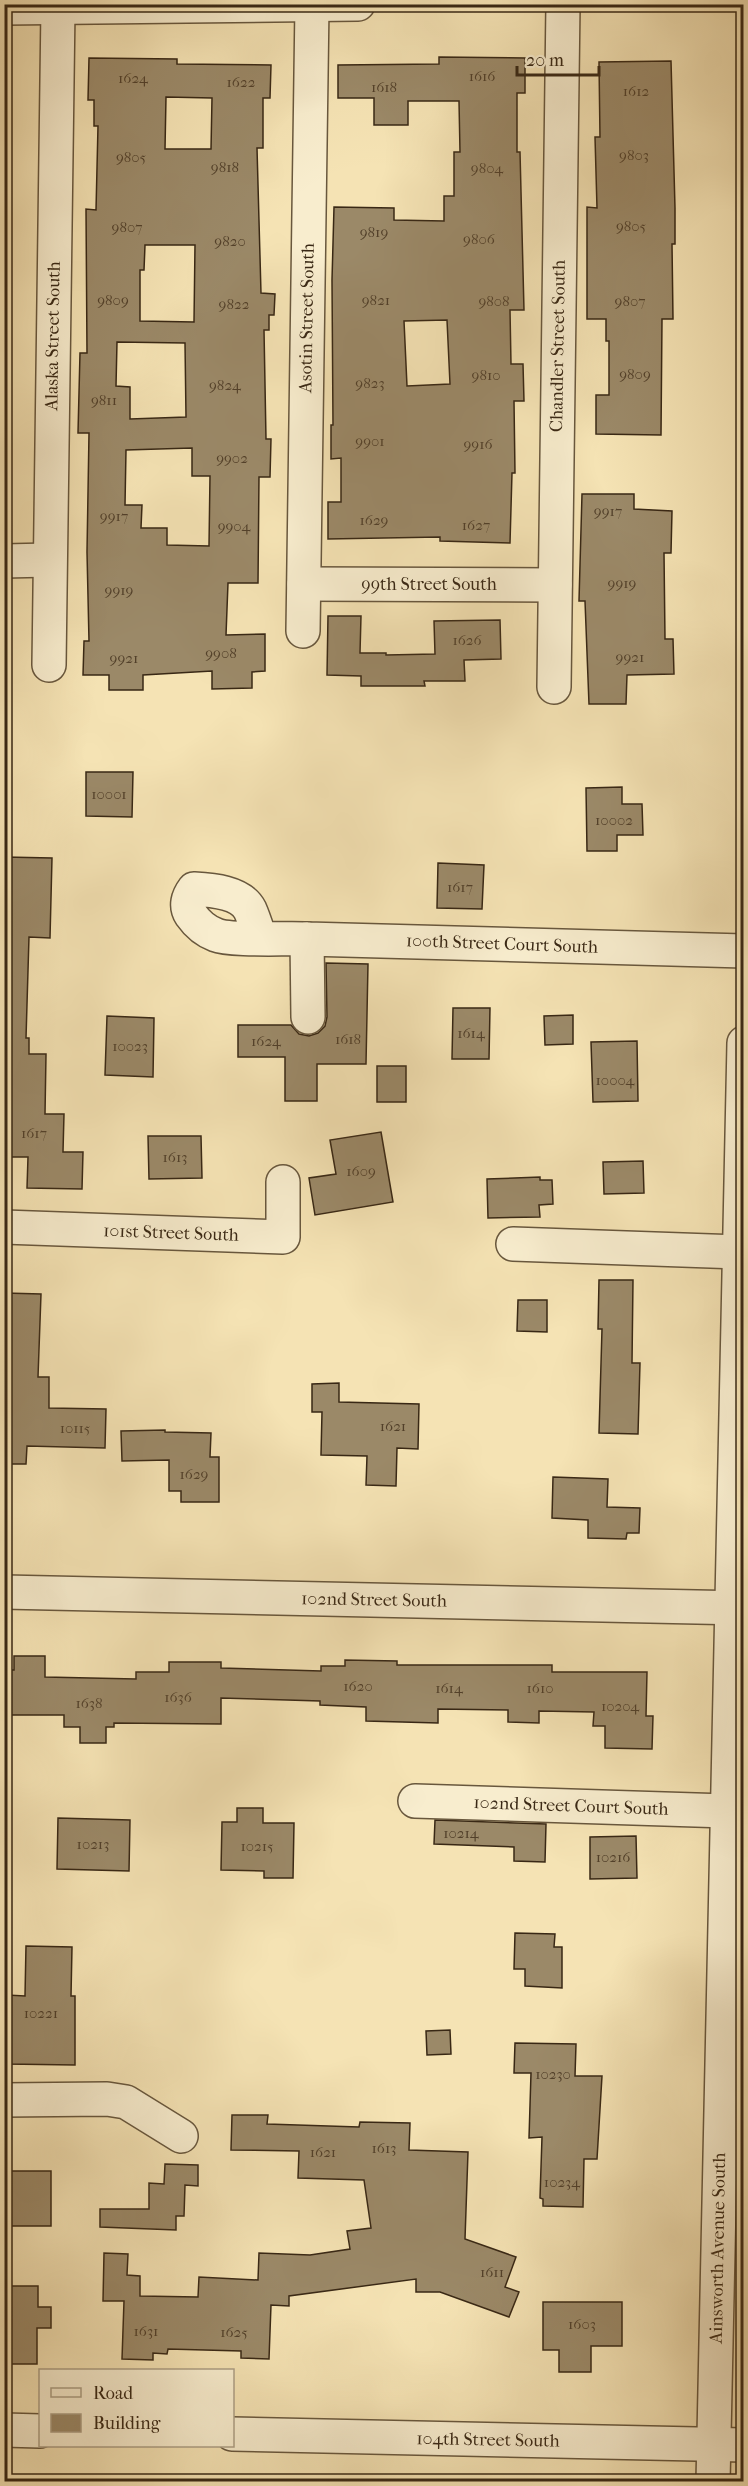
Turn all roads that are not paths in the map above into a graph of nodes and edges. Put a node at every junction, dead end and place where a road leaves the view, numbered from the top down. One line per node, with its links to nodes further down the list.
1 (358, 4): 3 (street)
2 (563, 4): 9 (street, Chandler Street South)
3 (312, 5): 5 (street); 8 (street, Asotin Street South)
4 (4, 8): 5 (street)
5 (58, 8): 6 (street, Alaska Street South)
6 (49, 560): 7 (street); 11 (street, Alaska Street South)
7 (4, 561)
8 (304, 584): 9 (street, 99th Street South); 10 (street, Asotin Street South)
9 (555, 585): 12 (street, Chandler Street South)
10 (303, 631)
11 (49, 665)
12 (554, 687)
13 (260, 938): 14 (street, 100th Street Court South)
14 (306, 939): 15 (street, 100th Street Court South); 16 (street)
15 (744, 951)
16 (308, 1017)
17 (744, 1043): 20 (street, Ainsworth Avenue South)
18 (283, 1182): 19 (street, 101st Street South)
19 (4, 1227)
20 (740, 1241): 21 (street); 23 (street, Ainsworth Avenue South)
21 (513, 1244)
22 (4, 1592): 23 (street, 102nd Street South)
23 (737, 1607): 25 (street, Ainsworth Avenue South)
24 (415, 1801): 25 (street, 102nd Street Court South)
25 (727, 1811): 26 (street, Ainsworth Avenue South)
26 (733, 2088): 32 (street, Ainsworth Avenue South)
27 (4, 2100): 28 (street)
28 (181, 2136)
29 (4, 2430): 30 (street)
30 (39, 2431)
31 (234, 2434): 32 (street, 104th Street South)
32 (729, 2445): 33 (street, Ainsworth Avenue South)
33 (713, 2481)

